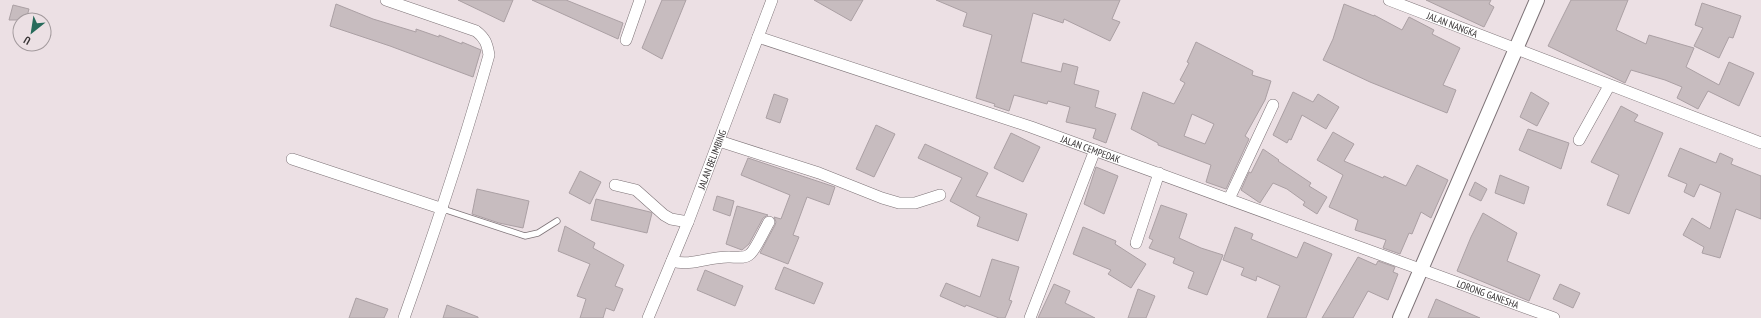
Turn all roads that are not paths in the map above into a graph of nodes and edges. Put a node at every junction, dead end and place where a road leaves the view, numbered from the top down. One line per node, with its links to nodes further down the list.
1 (386, 0): 20 (street)
2 (639, 0): 7 (street)
3 (772, 0): 6 (street, JALAN BELIMBING)
4 (1389, 0): 8 (street, JALAN NANGKA)
5 (1537, 0): 8 (street)
6 (758, 37): 12 (street, JALAN BELIMBING); 14 (street, JALAN CEMPEDAK)
7 (626, 40)
8 (1515, 50): 9 (street, JALAN NANGKA); 26 (street)
9 (1609, 86): 11 (street); 13 (street, JALAN NANGKA)
10 (1273, 105): 19 (street)
11 (1579, 140)
12 (719, 141): 18 (street); 22 (street, JALAN BELIMBING)
13 (1761, 144)
14 (1094, 150): 16 (street, JALAN CEMPEDAK); 29 (street)
15 (292, 159): 20 (street)
16 (1159, 173): 19 (street, JALAN CEMPEDAK); 24 (street)
17 (615, 185): 22 (street)
18 (940, 195)
19 (1229, 199): 26 (street, JALAN CEMPEDAK)
20 (443, 209): 21 (lane); 27 (street)
21 (557, 221)
22 (688, 222): 25 (street, JALAN BELIMBING)
23 (769, 222): 25 (street)
24 (1136, 243)
25 (672, 261): 28 (street, JALAN BELIMBING)
26 (1422, 270): 30 (street); 31 (street, LORONG GANESHA)
27 (404, 318)
28 (648, 318)
29 (1030, 318)
30 (1400, 318)
31 (1554, 318)

